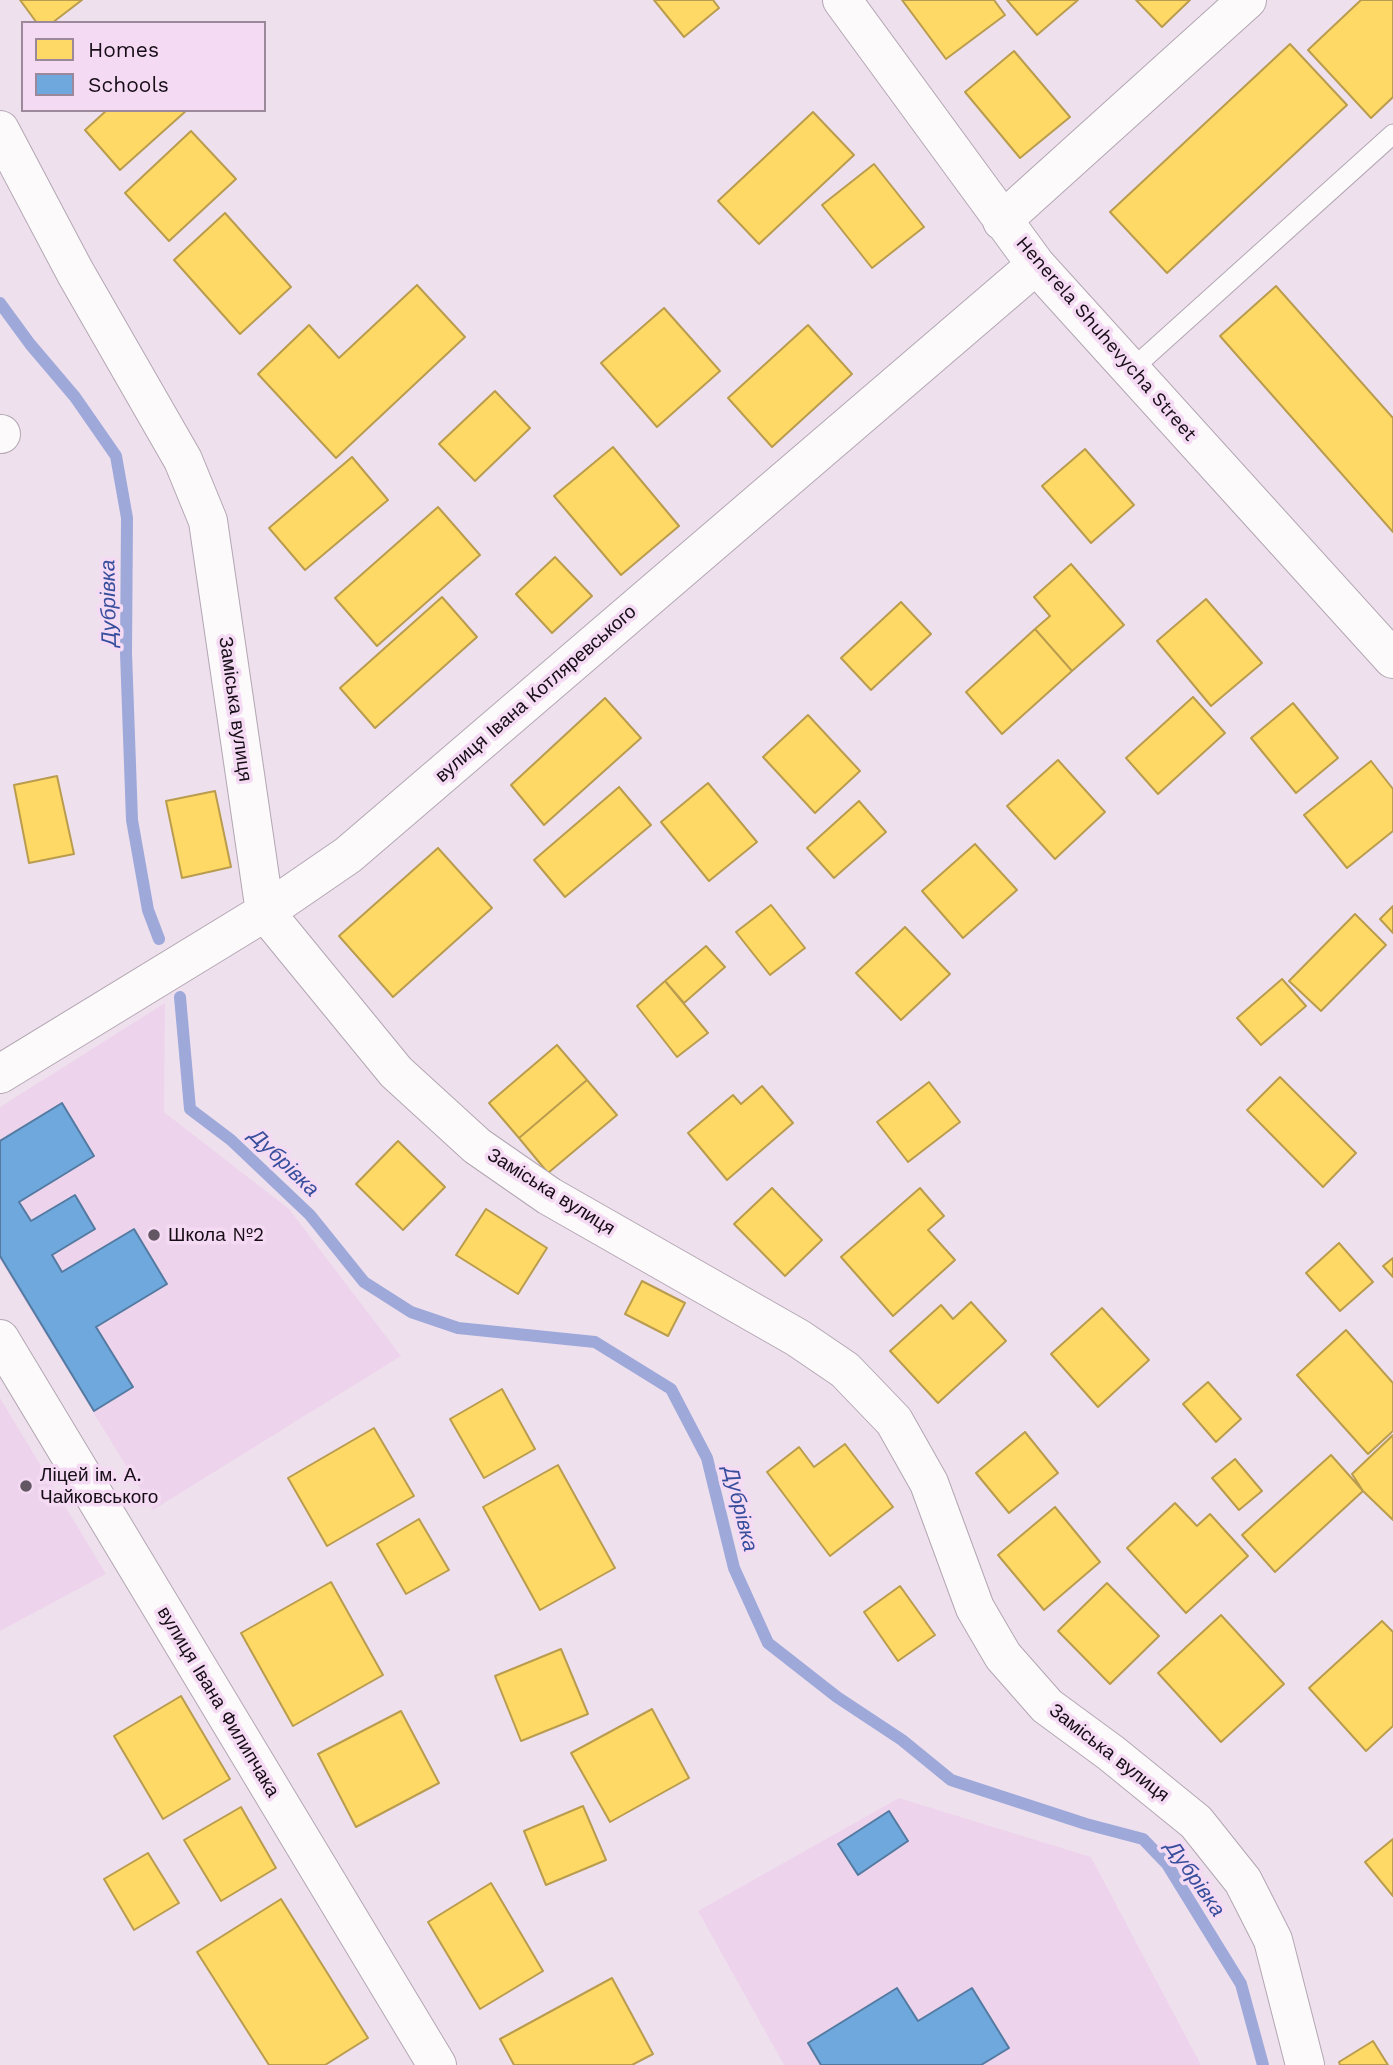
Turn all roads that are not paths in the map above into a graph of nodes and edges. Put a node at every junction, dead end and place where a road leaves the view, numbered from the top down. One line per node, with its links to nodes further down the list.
1 (842, 0): 5 (street, Henerela Shuhevycha Street)
2 (1247, 0): 5 (street)
3 (0, 130): 9 (street, Заміська вулиця)
4 (1393, 134): 7 (lane)
5 (1002, 220): 6 (street, Henerela Shuhevycha Street)
6 (1036, 265): 7 (street, Henerela Shuhevycha Street); 9 (street, вулиця Івана Котляревського)
7 (1131, 370): 8 (street, Henerela Shuhevycha Street)
8 (1393, 659)
9 (265, 912): 10 (street, вулиця Івана Котляревського); 13 (street, Заміська вулиця)
10 (0, 1074)
11 (0, 1339): 12 (street, вулиця Івана Филипчака)
12 (437, 2065)
13 (1305, 2065)

